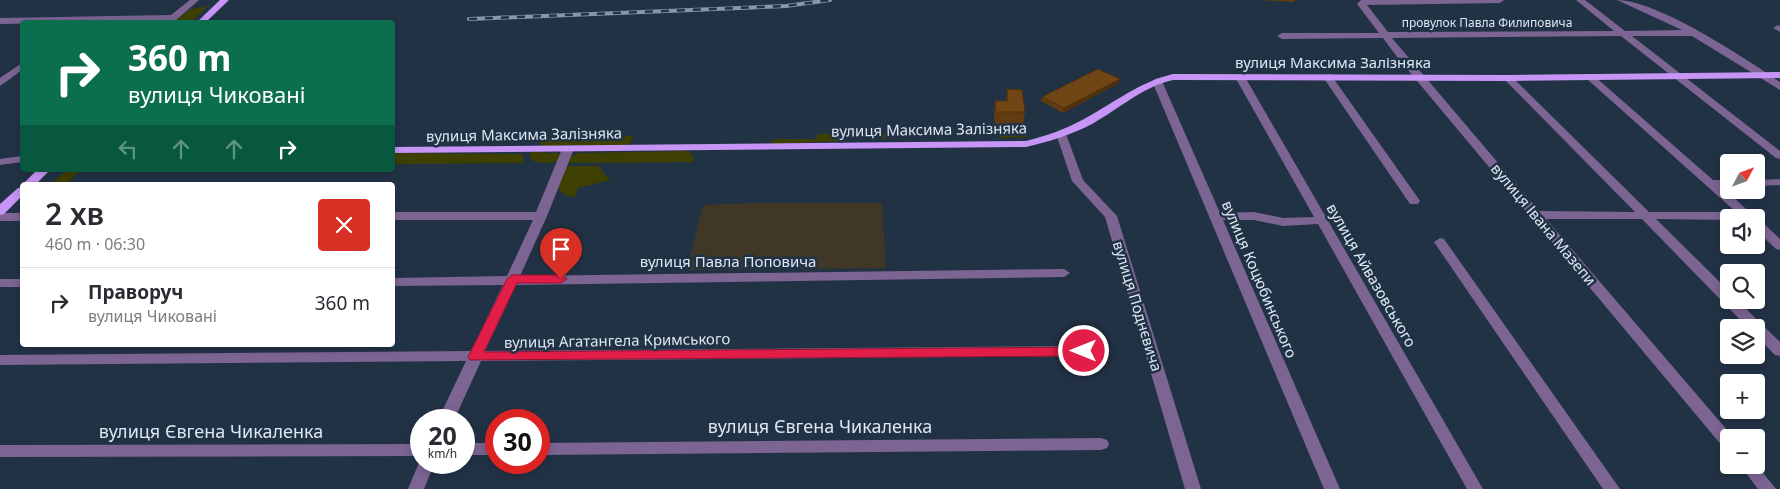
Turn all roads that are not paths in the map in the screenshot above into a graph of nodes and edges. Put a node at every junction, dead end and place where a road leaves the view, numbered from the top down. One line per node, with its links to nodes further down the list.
1 (195, 0): 6 (street)
2 (225, 0): 7 (main road)
3 (1500, 0): 11 (street, вулиця Івана Мазепи)
4 (1580, 0): 12 (street)
5 (1621, 0): 10 (street)
6 (172, 20)
7 (203, 20)
8 (2, 23): 9 (street)
9 (20, 23)
10 (1692, 34): 12 (street, провулок Павла Филиповича); 16 (street)
11 (1386, 35): 12 (street, провулок Павла Филиповича); 13 (street, провулок Павла Филиповича); 21 (street, вулиця Івана Мазепи)
12 (1625, 35): 20 (street)
13 (1282, 36)
14 (20, 68): 24 (street)
15 (1780, 75): 16 (main road, вулиця Максима Залізняка)
16 (1763, 76): 20 (main road, вулиця Максима Залізняка); 25 (street)
17 (1240, 77): 18 (main road, вулиця Максима Залізняка); 23 (main road, вулиця Максима Залізняка); 50 (street, вулиця Айвазовського)
18 (1328, 77): 21 (main road, вулиця Максима Залізняка); 39 (street)
19 (1590, 77): 20 (main road, вулиця Максима Залізняка); 22 (main road, вулиця Максима Залізняка); 35 (street)
20 (1676, 77): 29 (street)
21 (1421, 78): 22 (main road, вулиця Максима Залізняка); 45 (street, вулиця Івана Мазепи)
22 (1508, 78): 42 (street)
23 (1157, 81): 26 (main road, вулиця Максима Залізняка); 48 (street, вулиця Коцюбинського)
24 (0, 83)
25 (1780, 87)
26 (1061, 134): 27 (main road, вулиця Максима Залізняка); 74 (street, вулиця Поднєвича)
27 (568, 149): 28 (main road, вулиця Максима Залізняка); 44 (street)
28 (395, 150)
29 (1780, 156)
30 (20, 159): 31 (street)
31 (0, 162)
32 (42, 172): 33 (main road)
33 (31, 182)
34 (1780, 182): 37 (street)
35 (1710, 183): 36 (street); 40 (street)
36 (1720, 183)
37 (1765, 183)
38 (20, 192): 41 (main road)
39 (1414, 201)
40 (1740, 209)
41 (0, 211)
42 (1643, 215): 45 (street); 49 (street); 59 (street)
43 (395, 216): 44 (street)
44 (541, 216): 55 (street)
45 (1537, 216): 66 (street, вулиця Івана Мазепи)
46 (0, 217): 47 (street)
47 (20, 217)
48 (1216, 217): 50 (street); 75 (street, вулиця Коцюбинського)
49 (1720, 218)
50 (1322, 220): 76 (street, вулиця Айвазовського)
51 (1765, 232): 53 (street)
52 (1440, 242): 77 (street)
53 (1780, 246)
54 (1064, 273): 55 (street, вулиця Павла Поповича)
55 (512, 279): 56 (street, вулиця Павла Поповича); 63 (street)
56 (395, 282)
57 (20, 283): 58 (street)
58 (0, 284)
59 (1720, 291)
60 (1738, 309): 62 (street)
61 (1084, 351): 63 (street, вулиця Агатангела Кримського)
62 (1780, 351)
63 (475, 357): 64 (street, вулиця Агатангела Кримського); 65 (street)
64 (0, 360)
65 (451, 409)
66 (1720, 432)
67 (1101, 444): 68 (street, вулиця Євгена Чикаленка)
68 (550, 449)
69 (410, 450): 70 (street, вулиця Євгена Чикаленка)
70 (0, 452)
71 (422, 474): 73 (street)
72 (1756, 474): 78 (street)
73 (416, 489)
74 (1193, 489)
75 (1332, 489)
76 (1475, 489)
77 (1612, 489)
78 (1768, 489)

